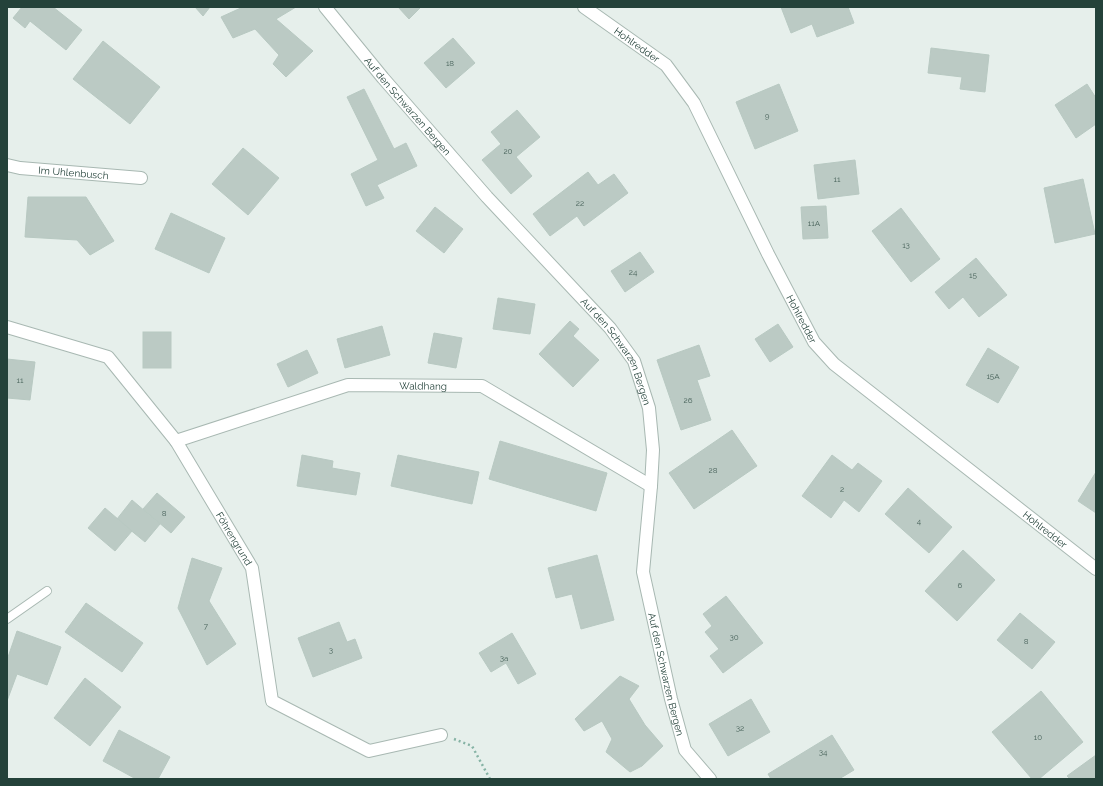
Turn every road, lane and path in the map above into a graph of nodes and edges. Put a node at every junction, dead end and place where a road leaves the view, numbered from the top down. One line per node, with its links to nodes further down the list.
1 (325, 7): 7 (street, Auf den Schwarzen Bergen)
2 (584, 7): 8 (street, Hohlredder)
3 (7, 165): 4 (street, Im Uhlenbusch)
4 (141, 178)
5 (7, 327): 6 (street, Föhrengrund)
6 (176, 441): 7 (street, Waldhang); 11 (street, Föhrengrund)
7 (651, 486): 13 (street, Auf den Schwarzen Bergen)
8 (1096, 569)
9 (47, 591): 10 (lane)
10 (7, 620)
11 (441, 735): 12 (path)
12 (490, 779)
13 (710, 779)

